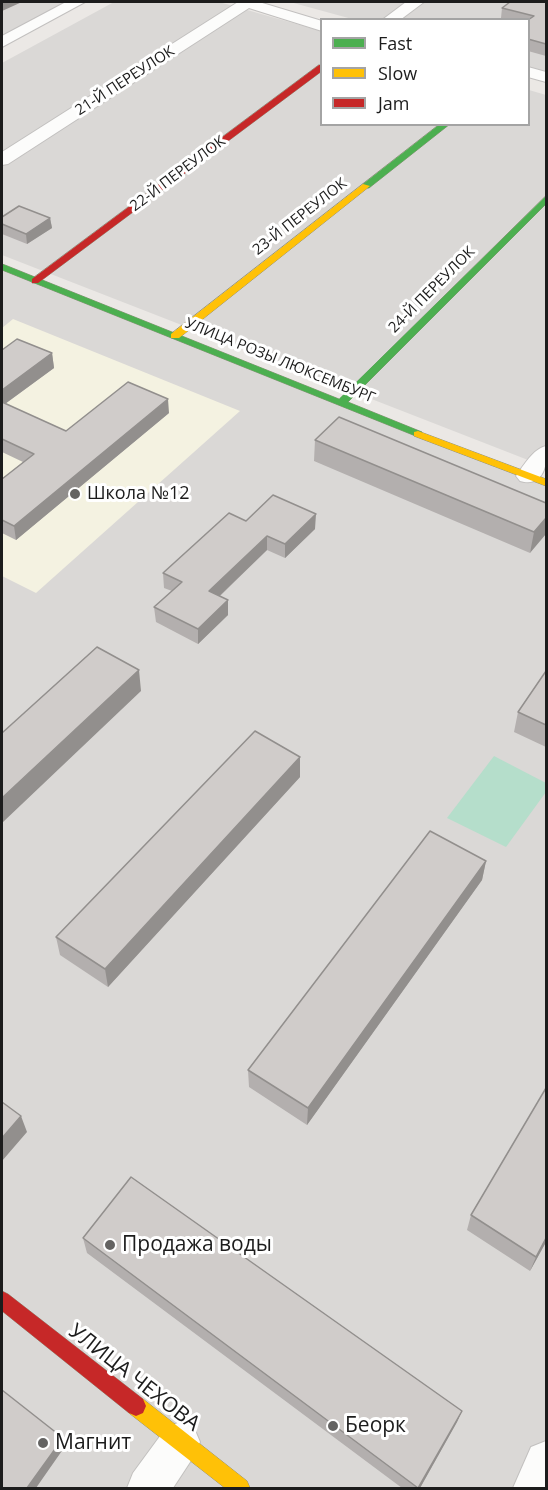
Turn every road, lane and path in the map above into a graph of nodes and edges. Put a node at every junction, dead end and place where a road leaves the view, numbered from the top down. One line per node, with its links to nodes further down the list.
1 (77, 2): 6 (street)
2 (247, 2): 5 (street); 13 (street, 21-Й ПЕРЕУЛОК)
3 (416, 2): 4 (street)
4 (392, 18)
5 (320, 26)
6 (2, 42)
7 (320, 68): 16 (street, 22-Й ПЕРЕУЛОК)
8 (530, 73): 9 (street)
9 (546, 77)
10 (530, 86): 11 (street)
11 (546, 90)
12 (443, 126): 17 (street, 23-Й ПЕРЕУЛОК)
13 (2, 160)
14 (546, 199): 18 (street, 24-Й ПЕРЕУЛОК)
15 (2, 267): 16 (street, УЛИЦА РОЗЫ ЛЮКСЕМБУРГ)
16 (35, 280): 17 (street, УЛИЦА РОЗЫ ЛЮКСЕМБУРГ)
17 (175, 336): 18 (street, УЛИЦА РОЗЫ ЛЮКСЕМБУРГ)
18 (340, 404): 20 (street, УЛИЦА РОЗЫ ЛЮКСЕМБУРГ)
19 (546, 453): 20 (street)
20 (537, 480)
21 (2, 1300): 22 (street, УЛИЦА ЧЕХОВА)
22 (180, 1442): 24 (street); 25 (street, УЛИЦА ЧЕХОВА)
23 (546, 1462): 26 (street)
24 (148, 1488)
25 (240, 1488)
26 (534, 1488)

